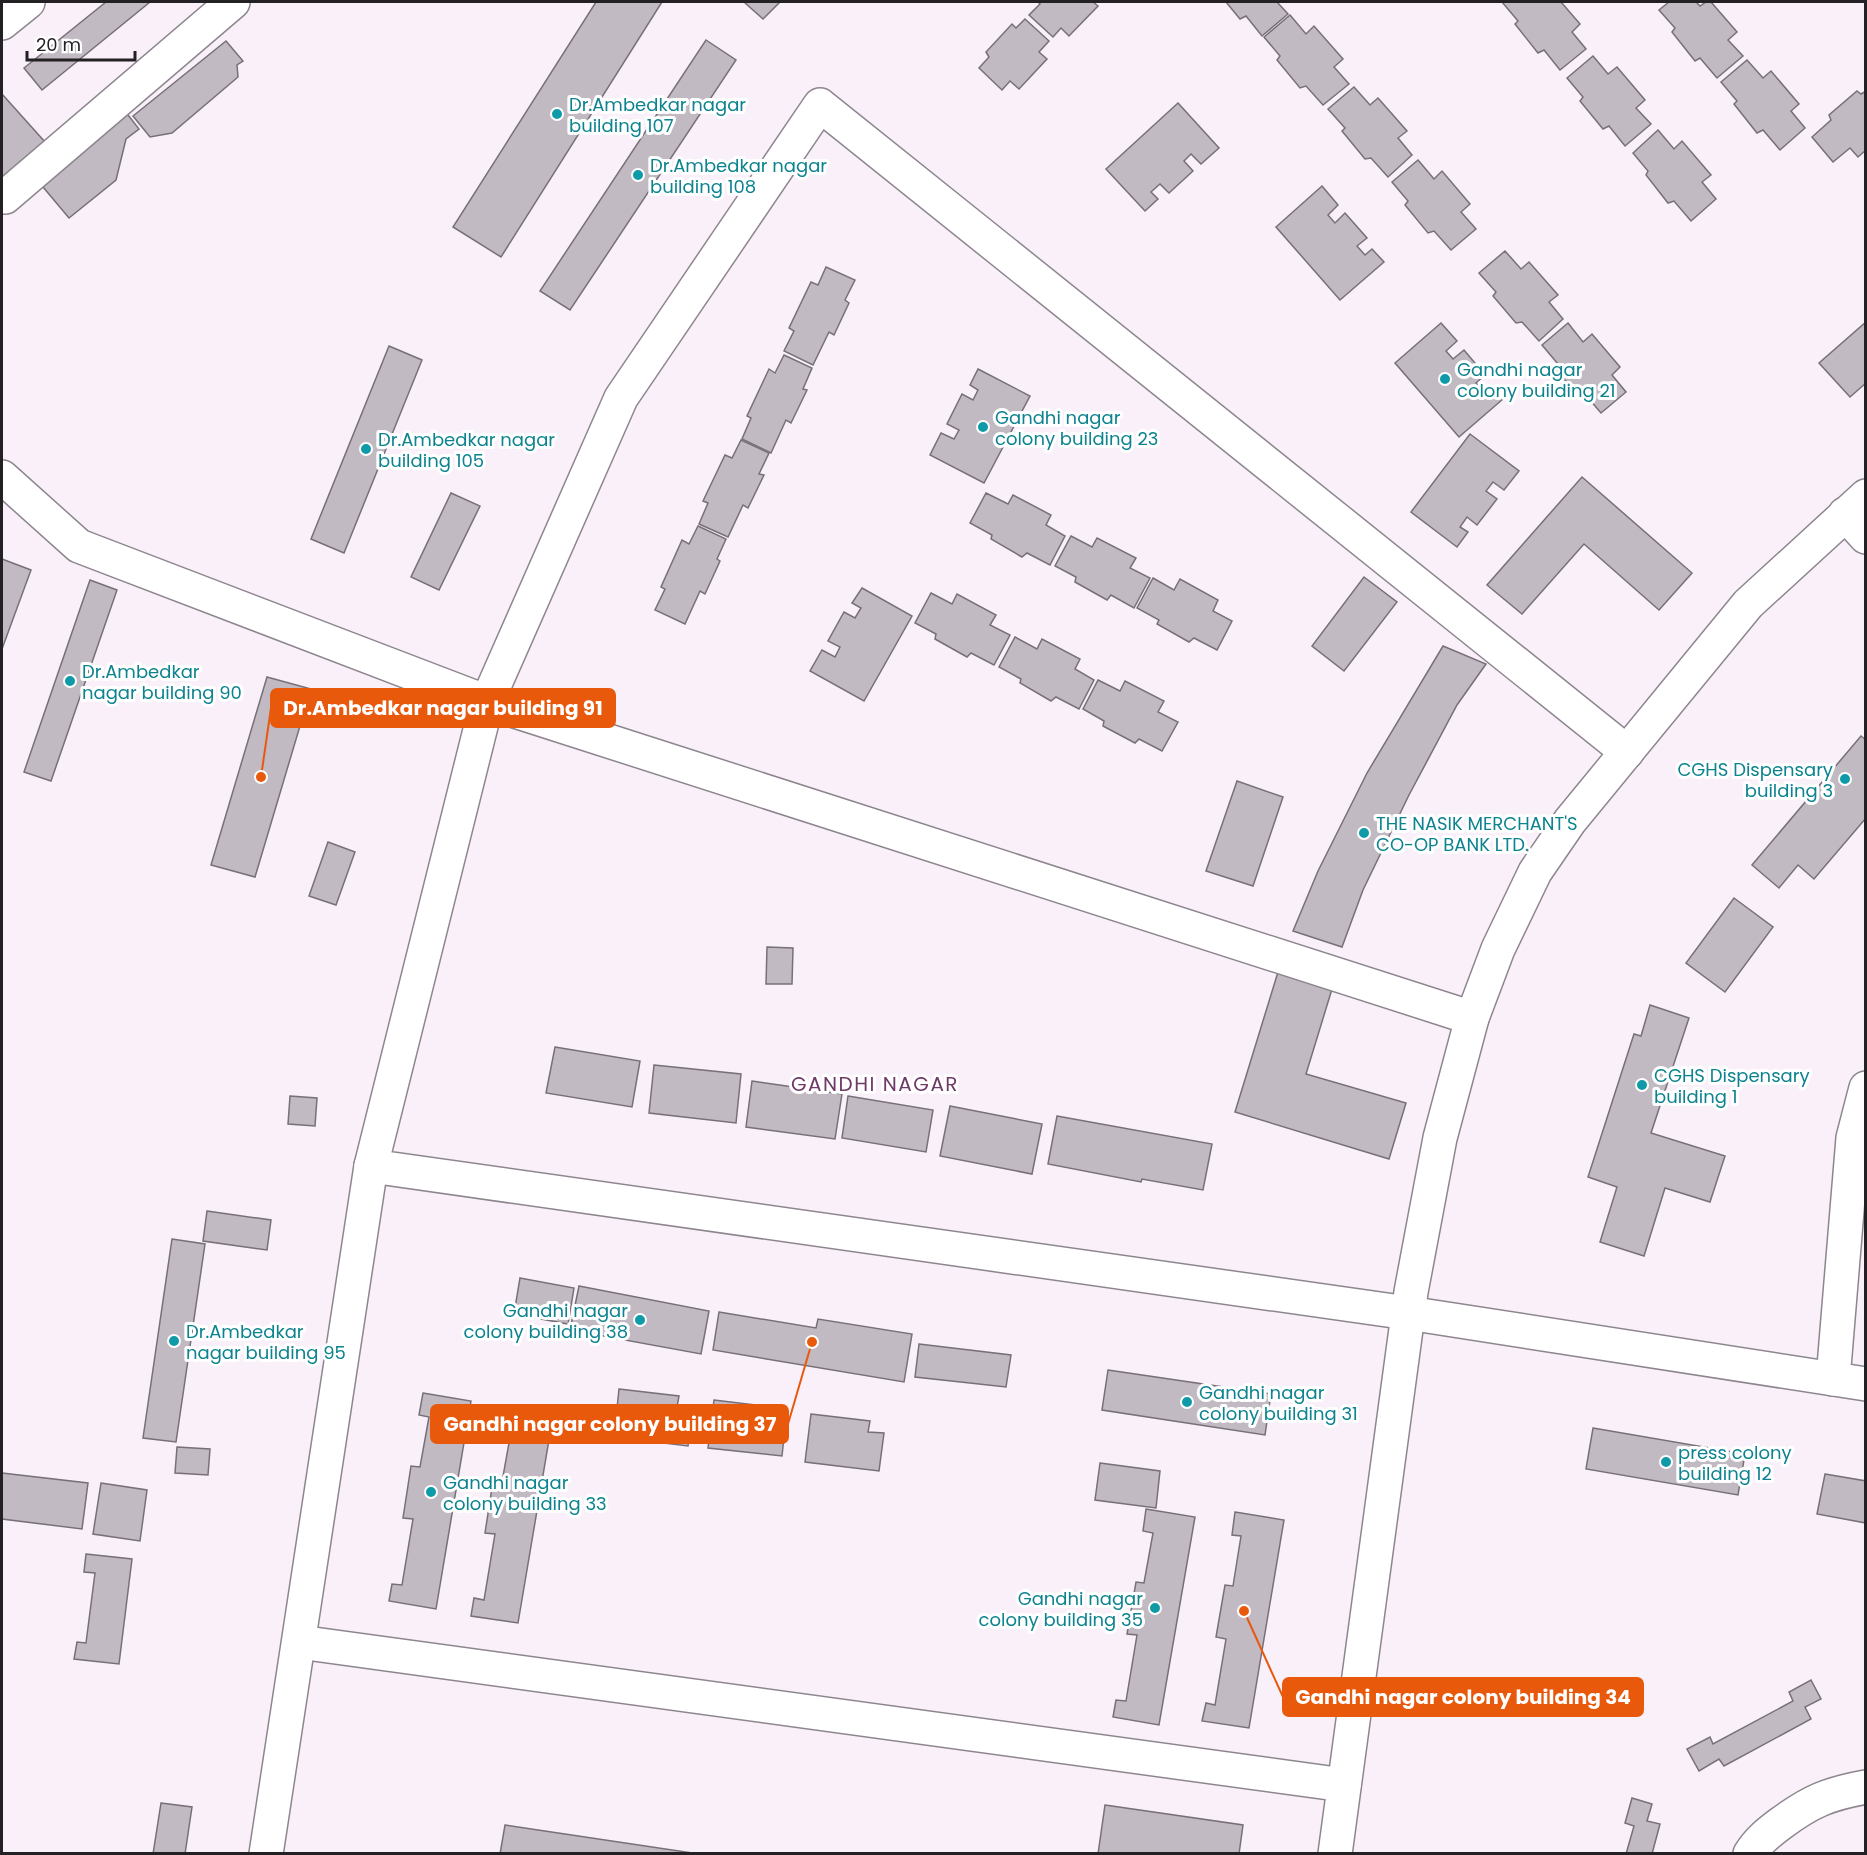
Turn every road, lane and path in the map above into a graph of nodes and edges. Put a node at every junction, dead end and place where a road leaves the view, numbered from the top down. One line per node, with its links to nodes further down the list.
1 (28, 2): 3 (street)
2 (233, 2): 4 (street)
3 (2, 22)
4 (2, 197)
5 (2, 477): 7 (street)
6 (1859, 516): 8 (street)
7 (487, 702): 8 (street); 9 (street); 11 (street)
8 (1627, 752): 9 (street)
9 (1472, 1018): 12 (street)
10 (1866, 1088): 13 (street)
11 (371, 1166): 12 (street); 15 (street)
12 (1408, 1313): 13 (street); 16 (street)
13 (1833, 1379): 14 (street)
14 (1866, 1384)
15 (299, 1642): 16 (street); 18 (street)
16 (1344, 1785): 19 (street)
17 (1866, 1787): 20 (street)
18 (266, 1854)
19 (1335, 1854)
20 (1750, 1854)

